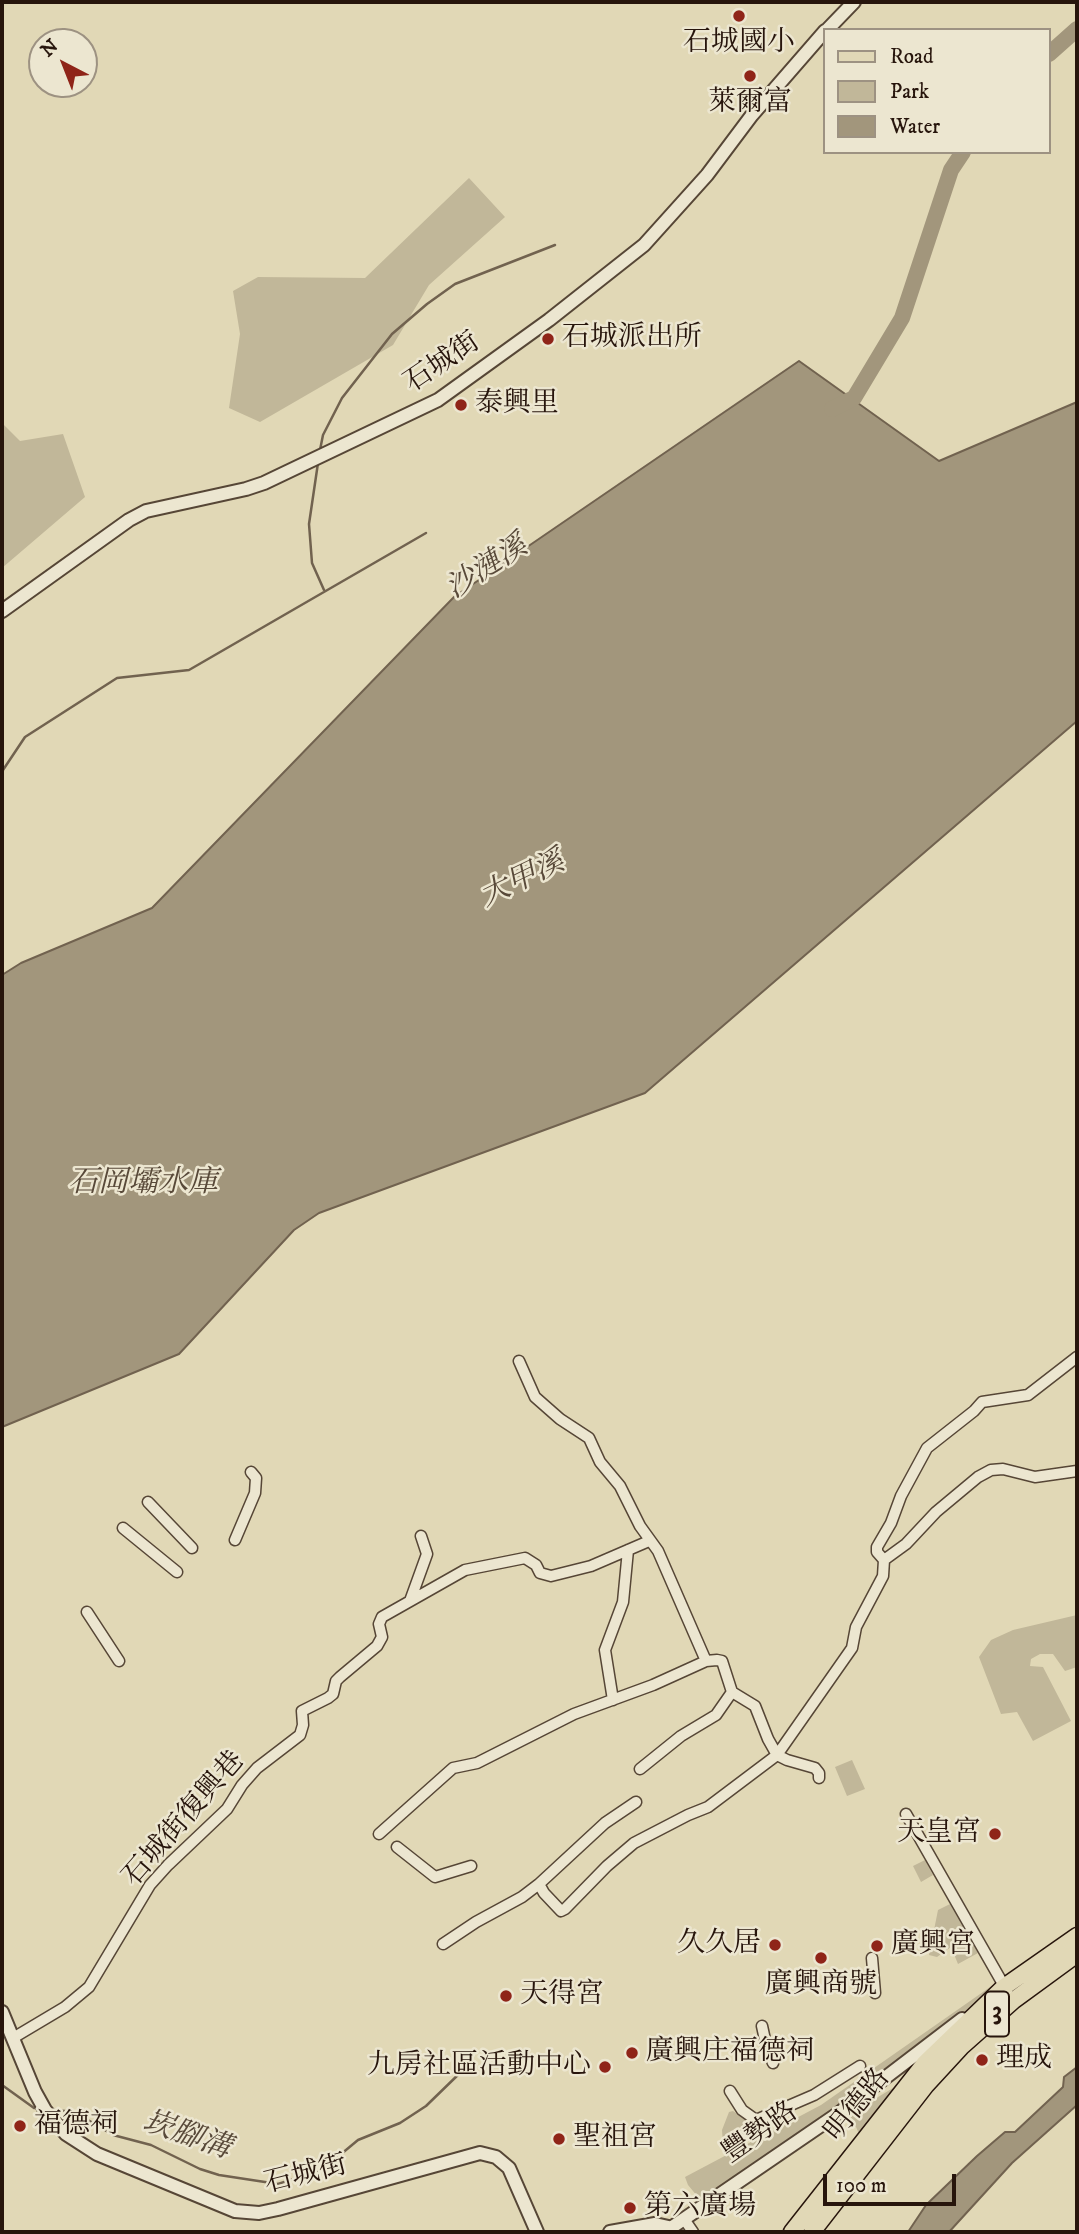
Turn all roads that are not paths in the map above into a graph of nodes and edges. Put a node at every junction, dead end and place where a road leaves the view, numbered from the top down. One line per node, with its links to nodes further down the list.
1 (854, 2): 2 (street, 石城街)
2 (829, 28)
3 (824, 33): 4 (street, 石城街)
4 (2, 611)
5 (1077, 1357): 16 (street)
6 (519, 1361): 13 (street)
7 (1077, 1471): 16 (street)
8 (251, 1472): 12 (street)
9 (148, 1502): 14 (street)
10 (123, 1528): 17 (street)
11 (421, 1536): 18 (street)
12 (235, 1540)
13 (649, 1541): 15 (street); 21 (street)
14 (192, 1548)
15 (628, 1550): 18 (street); 23 (street)
16 (884, 1560): 24 (street)
17 (177, 1572)
18 (410, 1601): 41 (street, 石城街復興巷)
19 (87, 1612): 20 (street)
20 (119, 1661)
21 (706, 1661): 22 (street); 23 (street)
22 (732, 1692): 24 (street); 25 (street)
23 (613, 1700): 29 (street)
24 (777, 1755): 26 (street); 32 (street)
25 (640, 1769)
26 (819, 1778)
27 (636, 1802): 32 (street)
28 (906, 1814): 38 (street)
29 (379, 1835)
30 (397, 1847): 31 (street)
31 (471, 1866)
32 (539, 1884): 34 (street)
33 (1077, 1936): 38 (main road, 豐勢路 / 3)
34 (443, 1944)
35 (1077, 1954): 38 (main road, 豐勢路 / 3)
36 (872, 1958): 37 (street)
37 (875, 1993)
38 (1009, 1994): 44 (street, 豐勢路); 45 (main road, 豐勢路 / 3)
39 (2, 2012): 41 (street, 石城街)
40 (762, 2026): 42 (street)
41 (13, 2038): 49 (street, 石城街)
42 (773, 2063)
43 (860, 2066): 46 (street)
44 (887, 2078): 45 (street); 47 (street, 豐勢路)
45 (920, 2082): 52 (main road, 明德路 / 3); 53 (main road, 明德路 / 3)
46 (730, 2091)
47 (684, 2219): 48 (street, 豐勢路); 51 (street)
48 (669, 2230): 50 (street)
49 (537, 2232)
50 (610, 2232)
51 (693, 2232)
52 (792, 2232)
53 (811, 2232)

